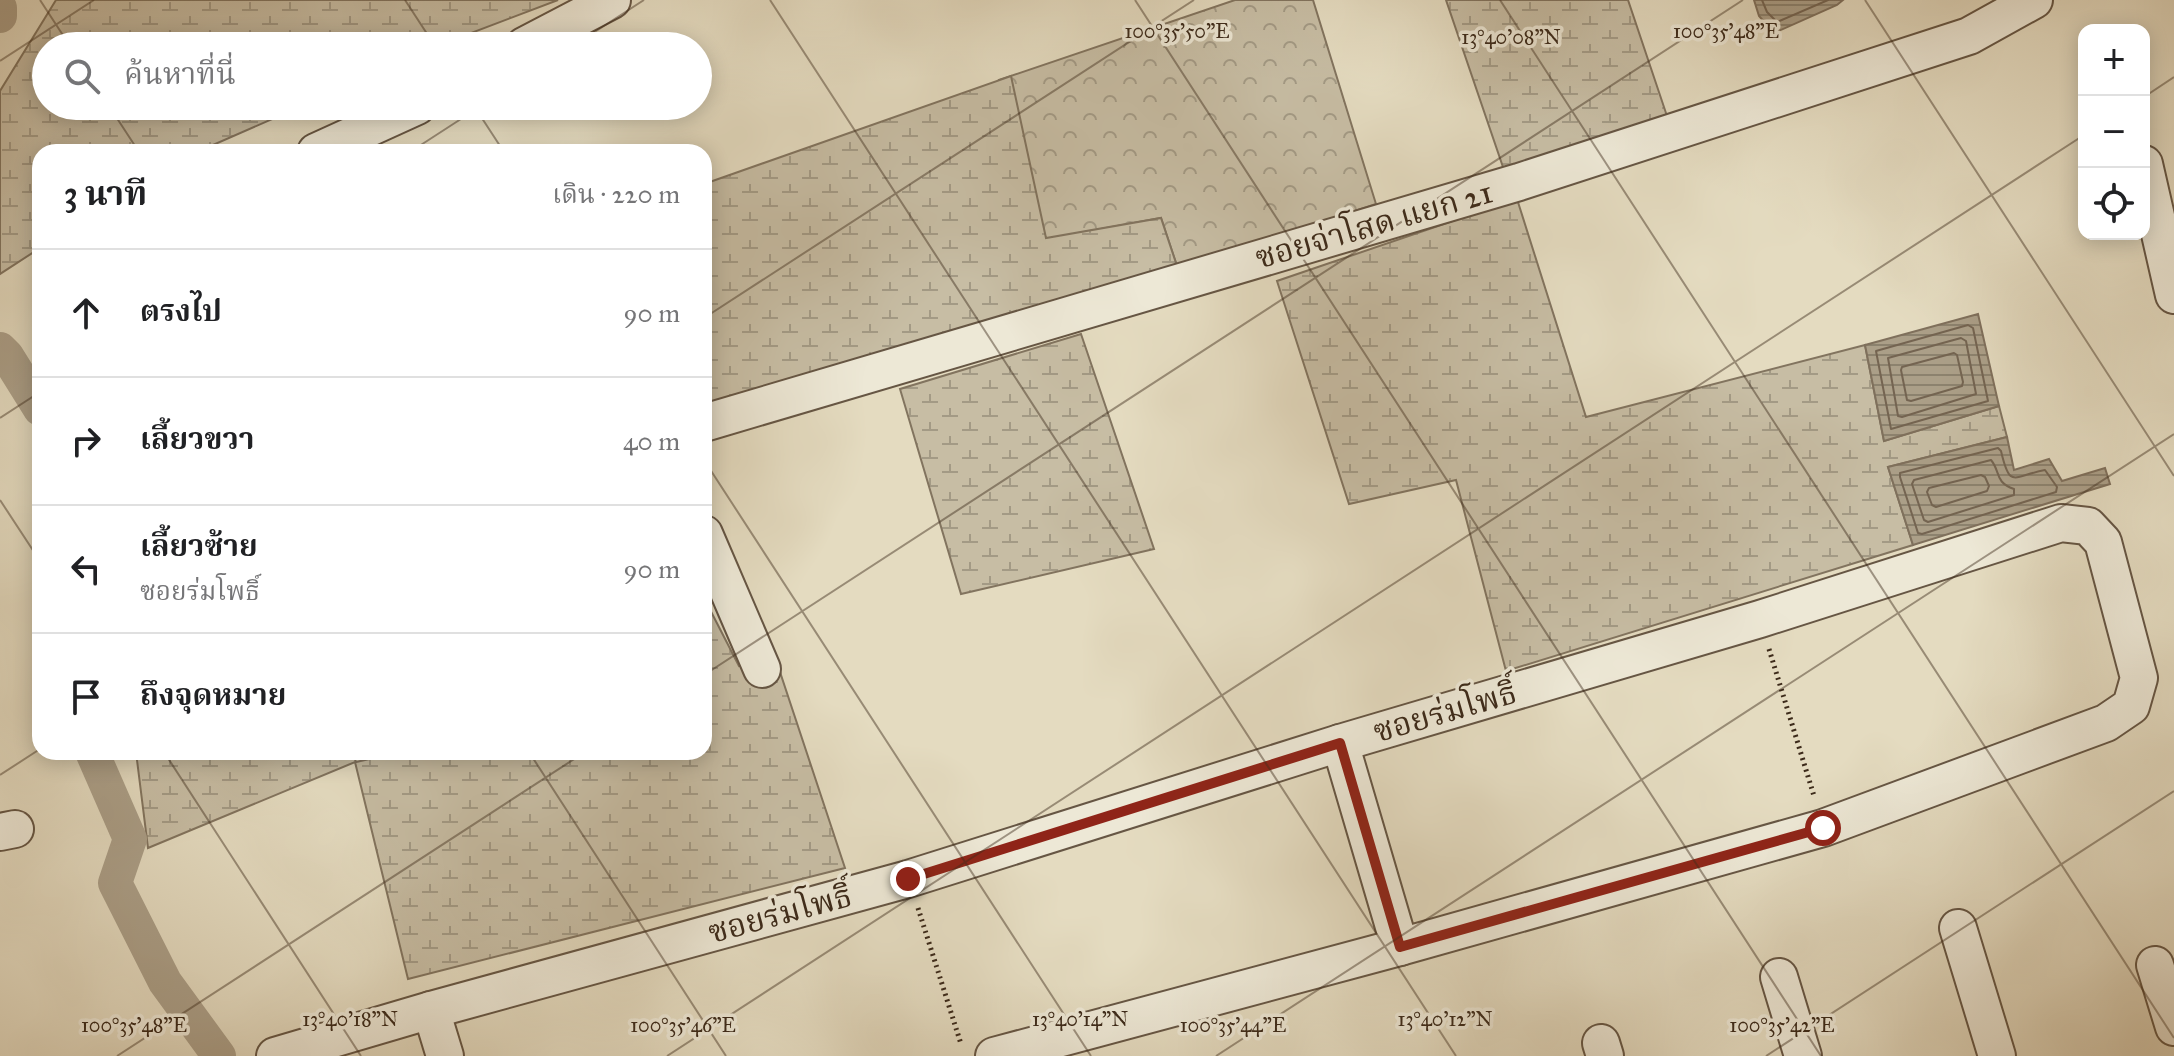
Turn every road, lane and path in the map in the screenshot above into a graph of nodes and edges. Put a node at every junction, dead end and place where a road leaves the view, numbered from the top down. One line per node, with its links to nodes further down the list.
1 (612, 0): 4 (street)
2 (2034, 0): 3 (street, ซอยจ่าโสด แยก 21)
3 (1976, 16): 9 (street, ซอยจ่าโสด แยก 21)
4 (551, 32)
5 (386, 120): 6 (street)
6 (334, 144)
7 (2145, 168): 8 (street)
8 (2172, 275)
9 (712, 421)
10 (712, 553): 12 (street)
11 (1760, 619): 13 (street, ซอยร่มโพธิ์); 14 (path); 14 (street, ซอยร่มโพธิ์)
12 (762, 669)
13 (1340, 743): 15 (street, ซอยร่มโพธิ์); 17 (street)
14 (1823, 828): 17 (street)
15 (908, 879): 20 (street, ซอยร่มโพธิ์); 24 (path)
16 (1958, 928): 27 (street)
17 (1400, 947): 25 (street)
18 (2155, 965): 21 (street)
19 (1779, 977): 26 (street)
20 (431, 1010): 22 (street, ซอยร่มโพธิ์); 23 (street)
21 (2174, 1027)
22 (286, 1053)
23 (445, 1056)
24 (965, 1056)
25 (994, 1056)
26 (1803, 1056)
27 (1997, 1056)

